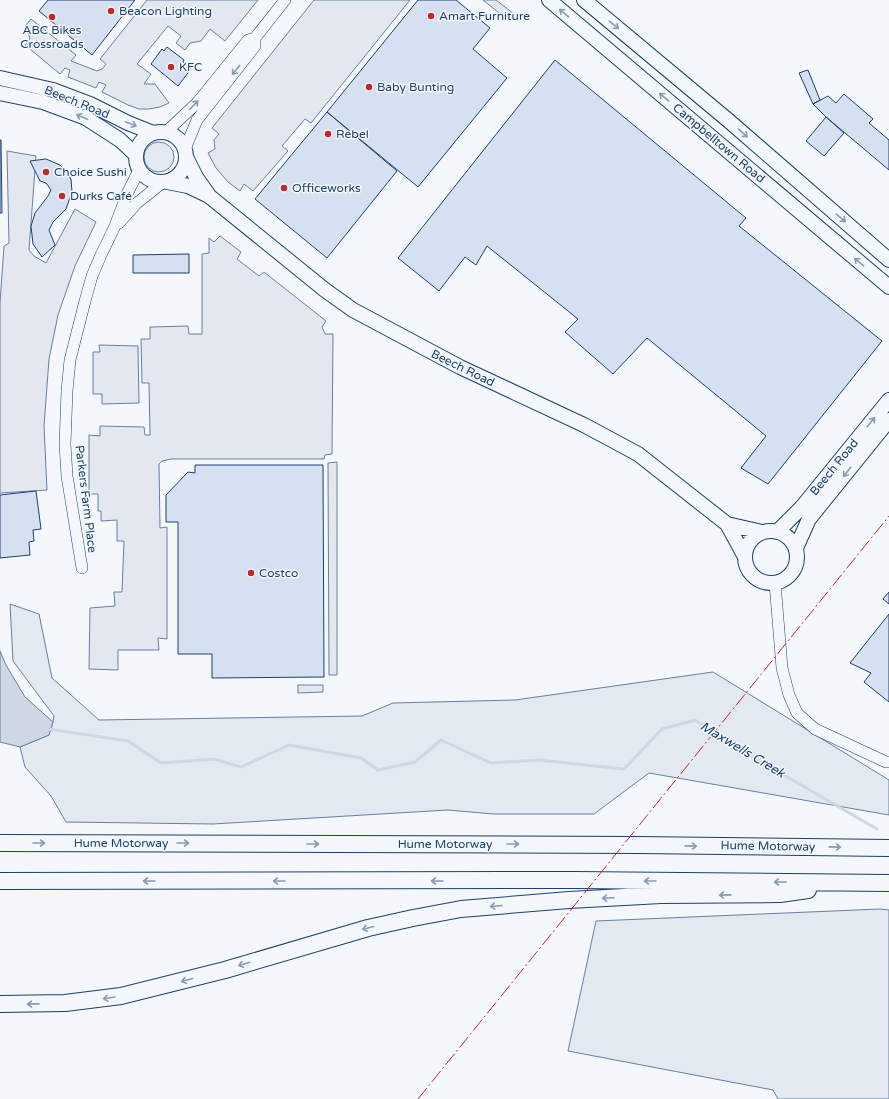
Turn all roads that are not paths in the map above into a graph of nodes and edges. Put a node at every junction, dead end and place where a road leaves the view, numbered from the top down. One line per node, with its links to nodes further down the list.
1 (285, 0): 4 (street)
2 (549, 0): 15 (main road, Campbelltown Road, one-way to 2)
3 (584, 0): 14 (main road, Campbelltown Road, one-way to 14)
4 (255, 38): 7 (street, one-way to 4); 8 (street, one-way to 8)
5 (0, 78): 7 (main road, Beech Road, one-way to 7)
6 (0, 93): 9 (main road, Beech Road, one-way to 6)
7 (159, 132): 8 (main road); 9 (main road)
8 (186, 153): 11 (main road); 12 (main road, Beech Road)
9 (136, 155): 10 (main road)
10 (139, 170): 11 (main road); 13 (street, Parkers Farm Place)
11 (165, 182): 12 (main road, Beech Road); 13 (street, Parkers Farm Place)
12 (209, 196): 18 (main road, Beech Road)
13 (115, 226): 23 (street, Parkers Farm Place)
14 (889, 260)
15 (889, 287)
16 (889, 400): 20 (main road, Beech Road, one-way to 16)
17 (889, 420): 21 (main road, Beech Road, one-way to 21)
18 (727, 524): 19 (main road, Beech Road); 22 (main road, Beech Road)
19 (762, 532): 20 (main road); 22 (main road)
20 (777, 532): 21 (main road)
21 (796, 548): 24 (main road)
22 (745, 557): 24 (main road)
23 (82, 568)
24 (774, 583): 25 (street)
25 (889, 762)
26 (0, 843): 27 (highway, Hume Motorway, one-way to 27)
27 (889, 848)
28 (0, 881): 29 (highway, one-way to 28)
29 (861, 882): 30 (highway); 31 (highway, one-way to 31)
30 (889, 882)
31 (0, 1004)

